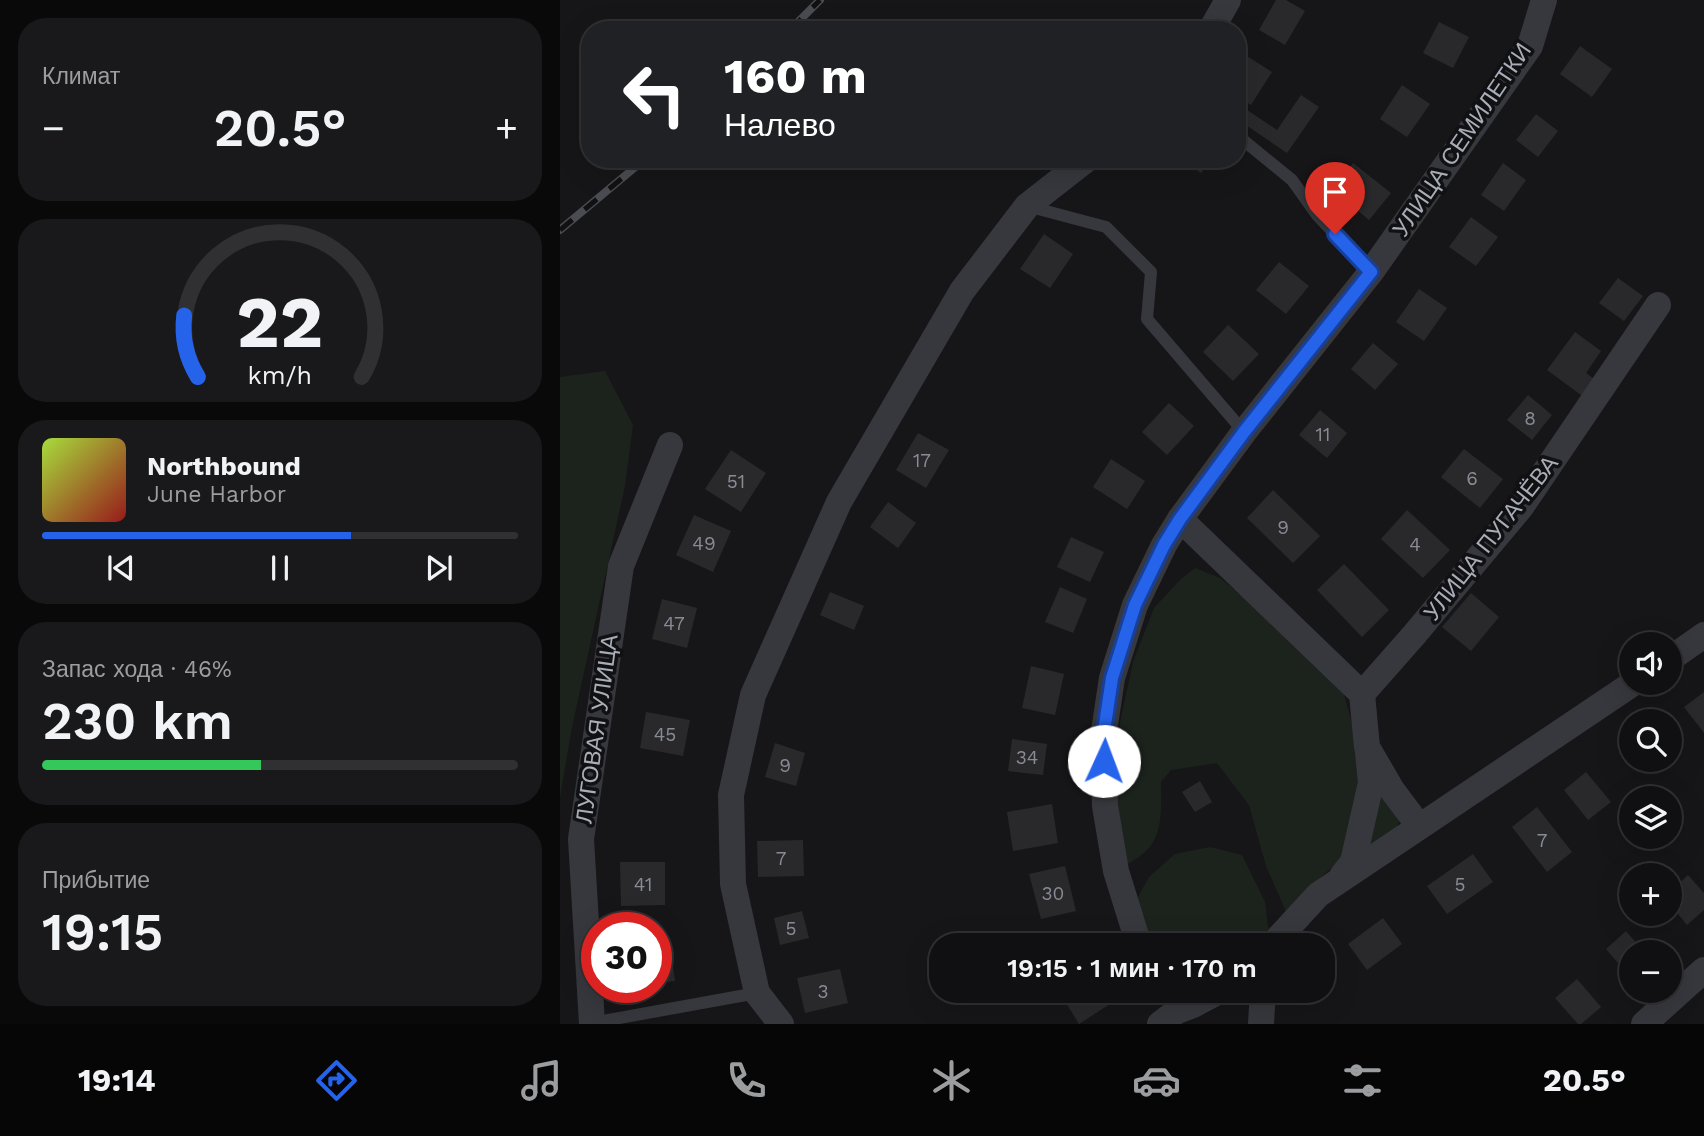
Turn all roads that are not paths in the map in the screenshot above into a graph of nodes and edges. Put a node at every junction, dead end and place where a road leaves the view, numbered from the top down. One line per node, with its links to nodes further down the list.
1 (1228, 0): 3 (street)
2 (1544, 0): 7 (street, УЛИЦА СЕМИЛЕТКИ)
3 (1216, 21)
4 (1246, 142): 7 (lane)
5 (1076, 168): 6 (street)
6 (1027, 206): 9 (lane); 22 (street)
7 (1371, 272): 9 (street, УЛИЦА СЕМИЛЕТКИ)
8 (1658, 305): 15 (street, УЛИЦА ПУГАЧЁВА)
9 (1244, 432): 11 (street, УЛИЦА СЕМИЛЕТКИ)
10 (670, 445): 26 (street, ЛУГОВАЯ УЛИЦА)
11 (1180, 519): 15 (street); 19 (street, УЛИЦА СЕМИЛЕТКИ)
12 (1704, 635): 13 (street)
13 (1682, 651)
14 (1619, 693): 17 (street)
15 (1362, 694): 16 (street)
16 (1367, 747): 17 (street); 18 (street)
17 (1419, 826): 18 (street)
18 (1338, 881): 20 (street)
19 (1135, 933)
20 (1285, 933)
21 (1704, 970): 29 (street)
22 (757, 993): 26 (lane); 27 (street)
23 (1197, 1003): 25 (street)
24 (1263, 1003): 28 (street)
25 (1172, 1012)
26 (592, 1023)
27 (780, 1024)
28 (1261, 1024)
29 (1644, 1024)

